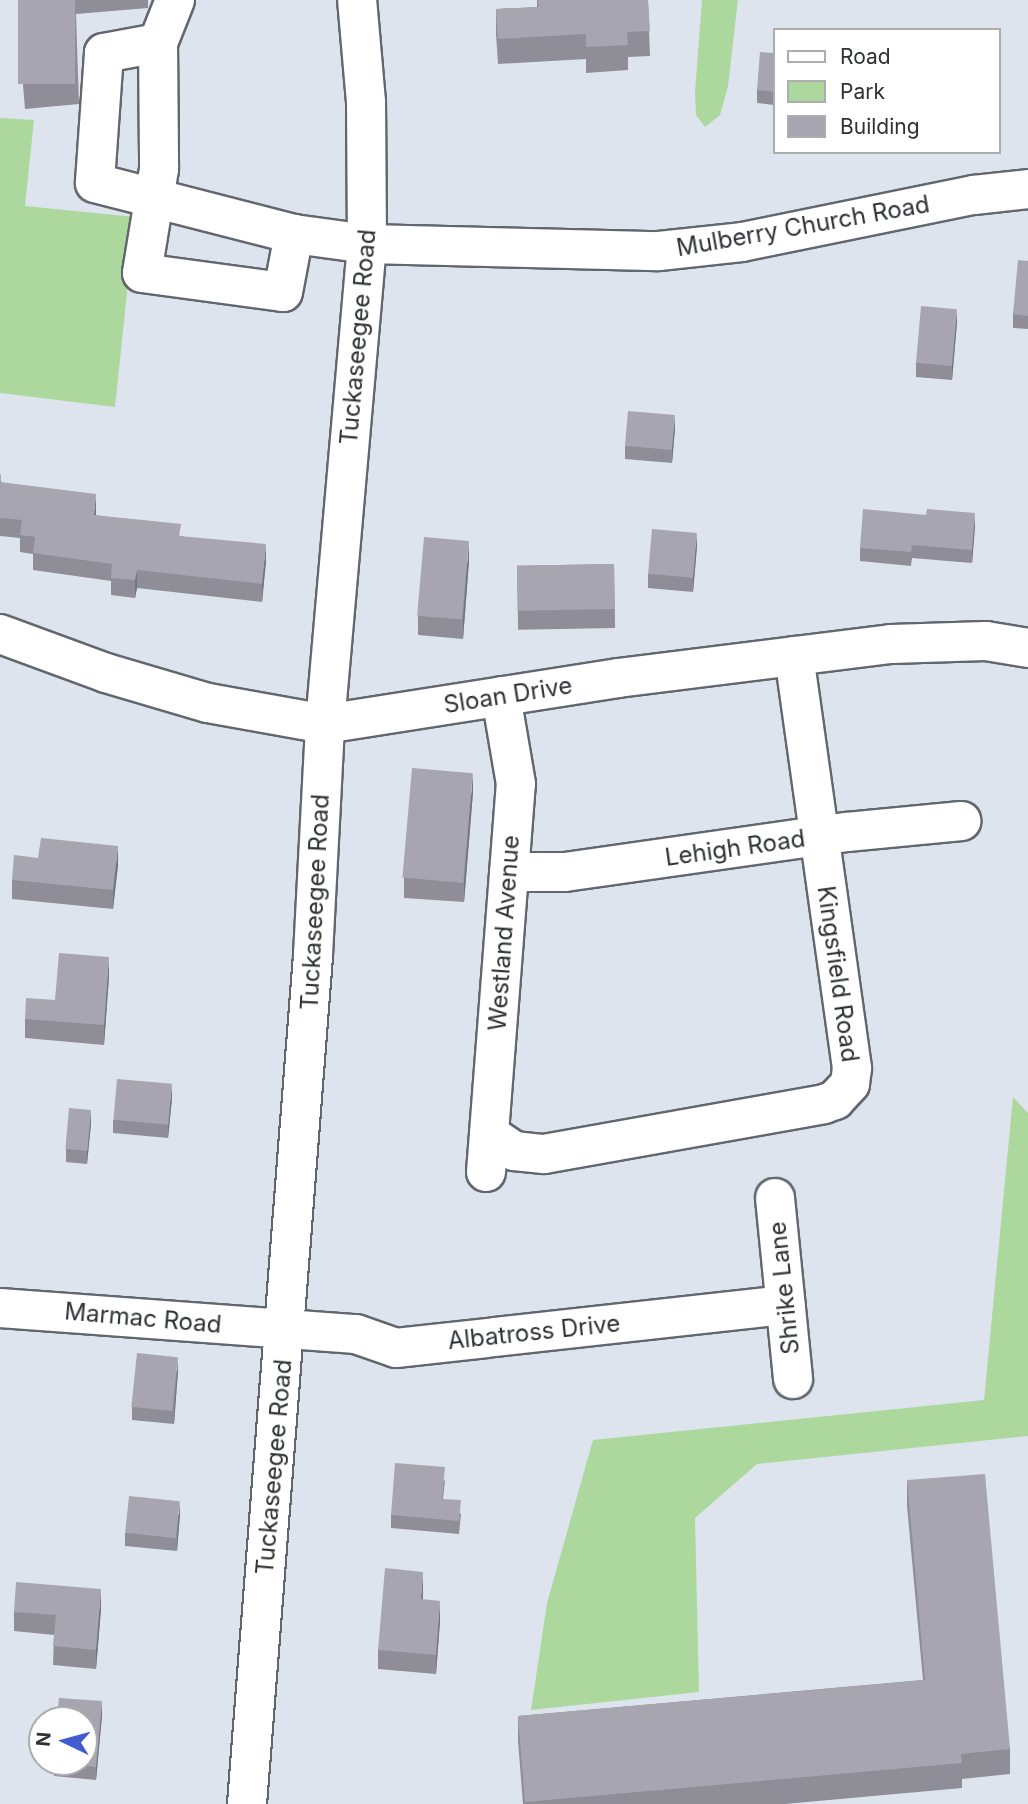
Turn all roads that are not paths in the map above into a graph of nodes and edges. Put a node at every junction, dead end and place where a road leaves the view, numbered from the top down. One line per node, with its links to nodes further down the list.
1 (175, 0): 3 (street)
2 (357, 0): 7 (street, Tuckaseegee Road)
3 (158, 43): 5 (street); 5 (street, Mulberry Church Road)
4 (1028, 189): 7 (street, Mulberry Church Road)
5 (151, 195): 6 (street, Mulberry Church Road); 6 (street)
6 (294, 234): 7 (street, Mulberry Church Road)
7 (367, 244): 12 (street, Tuckaseegee Road)
8 (0, 634): 12 (street, Sloan Drive)
9 (1028, 648): 10 (street, Sloan Drive)
10 (794, 656): 11 (street, Sloan Drive); 14 (street, Kingsfield Road)
11 (501, 696): 12 (street, Sloan Drive); 15 (street, Westland Avenue)
12 (325, 724): 21 (street, Tuckaseegee Road)
13 (961, 821): 14 (street, Lehigh Road)
14 (819, 836): 15 (street, Lehigh Road); 16 (street, Kingsfield Road)
15 (509, 872): 16 (street, Westland Avenue)
16 (489, 1134): 17 (street, Westland Avenue)
17 (486, 1172)
18 (775, 1198): 19 (street, Shrike Lane)
19 (786, 1305): 21 (street, Albatross Drive); 22 (street, Shrike Lane)
20 (0, 1308): 21 (street, Marmac Road)
21 (285, 1330): 23 (street, Tuckaseegee Road)
22 (793, 1379)
23 (247, 1804)

